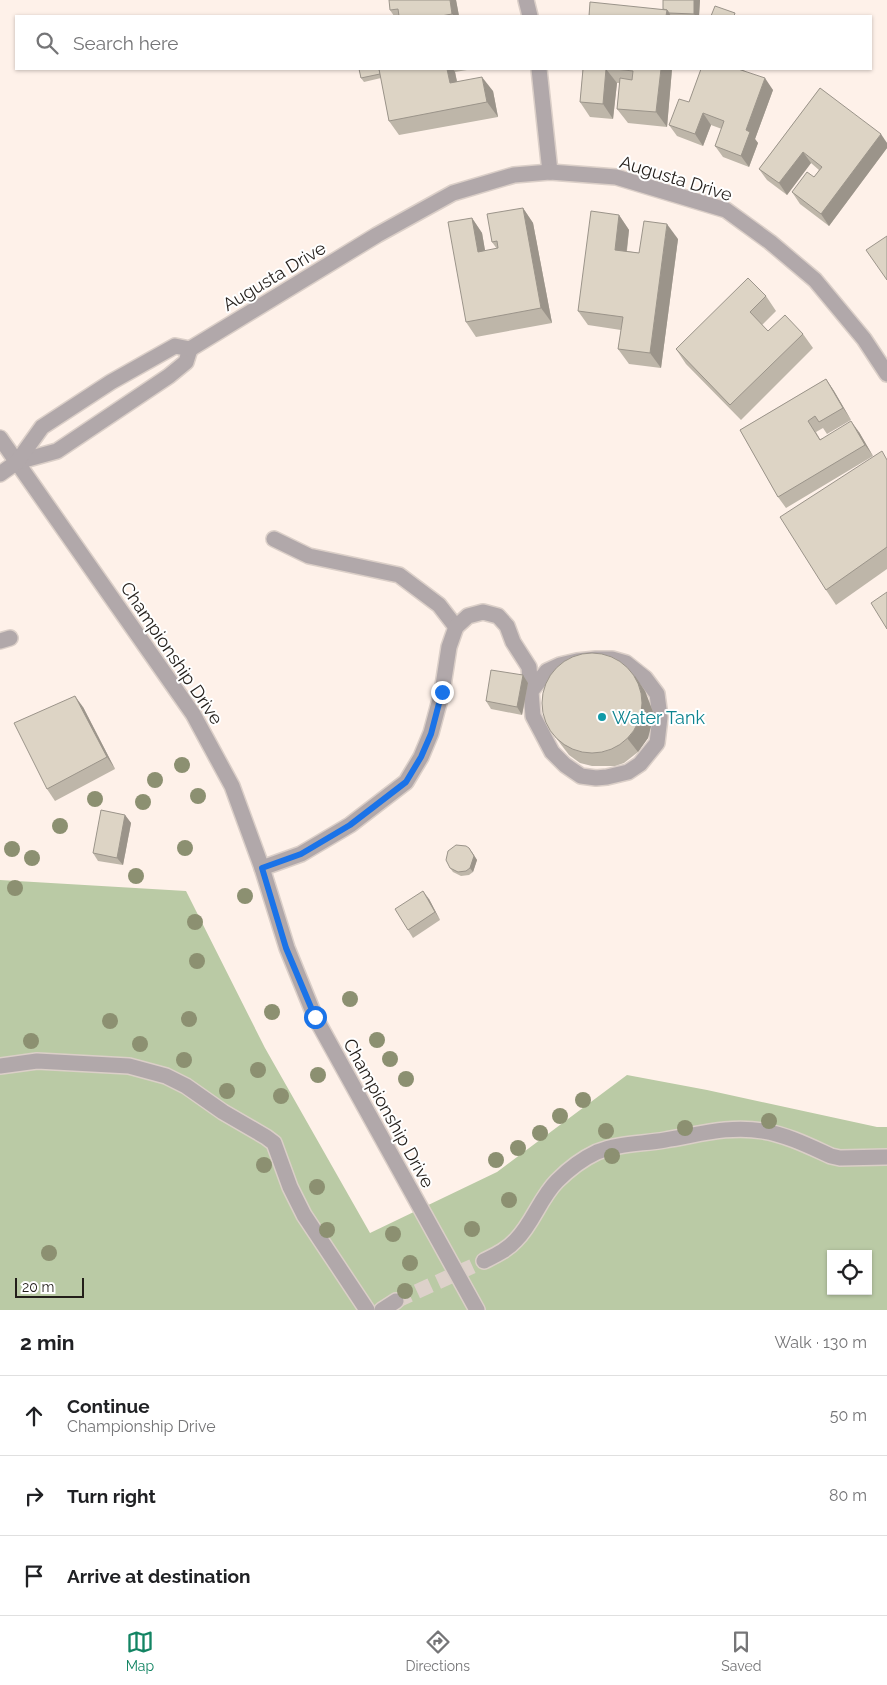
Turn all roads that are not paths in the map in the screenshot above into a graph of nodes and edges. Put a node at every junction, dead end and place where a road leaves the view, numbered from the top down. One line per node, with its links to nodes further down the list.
1 (526, 0): 2 (street)
2 (530, 15)
3 (539, 70): 4 (street)
4 (550, 172): 5 (street, Augusta Drive); 6 (street, Augusta Drive)
5 (190, 348): 8 (street, Augusta Drive); 8 (street, Augusta Drive)
6 (887, 374)
7 (0, 438): 8 (street, Championship Drive)
8 (17, 462): 9 (street); 13 (street, Championship Drive)
9 (0, 474)
10 (274, 539): 11 (street)
11 (456, 627): 12 (street); 13 (street)
12 (532, 690): 12 (street)
13 (262, 868): 20 (street, Championship Drive)
14 (0, 1066): 18 (street)
15 (887, 1157): 16 (street)
16 (484, 1261)
17 (396, 1301): 19 (street)
18 (367, 1310)
19 (382, 1310)
20 (477, 1310)

